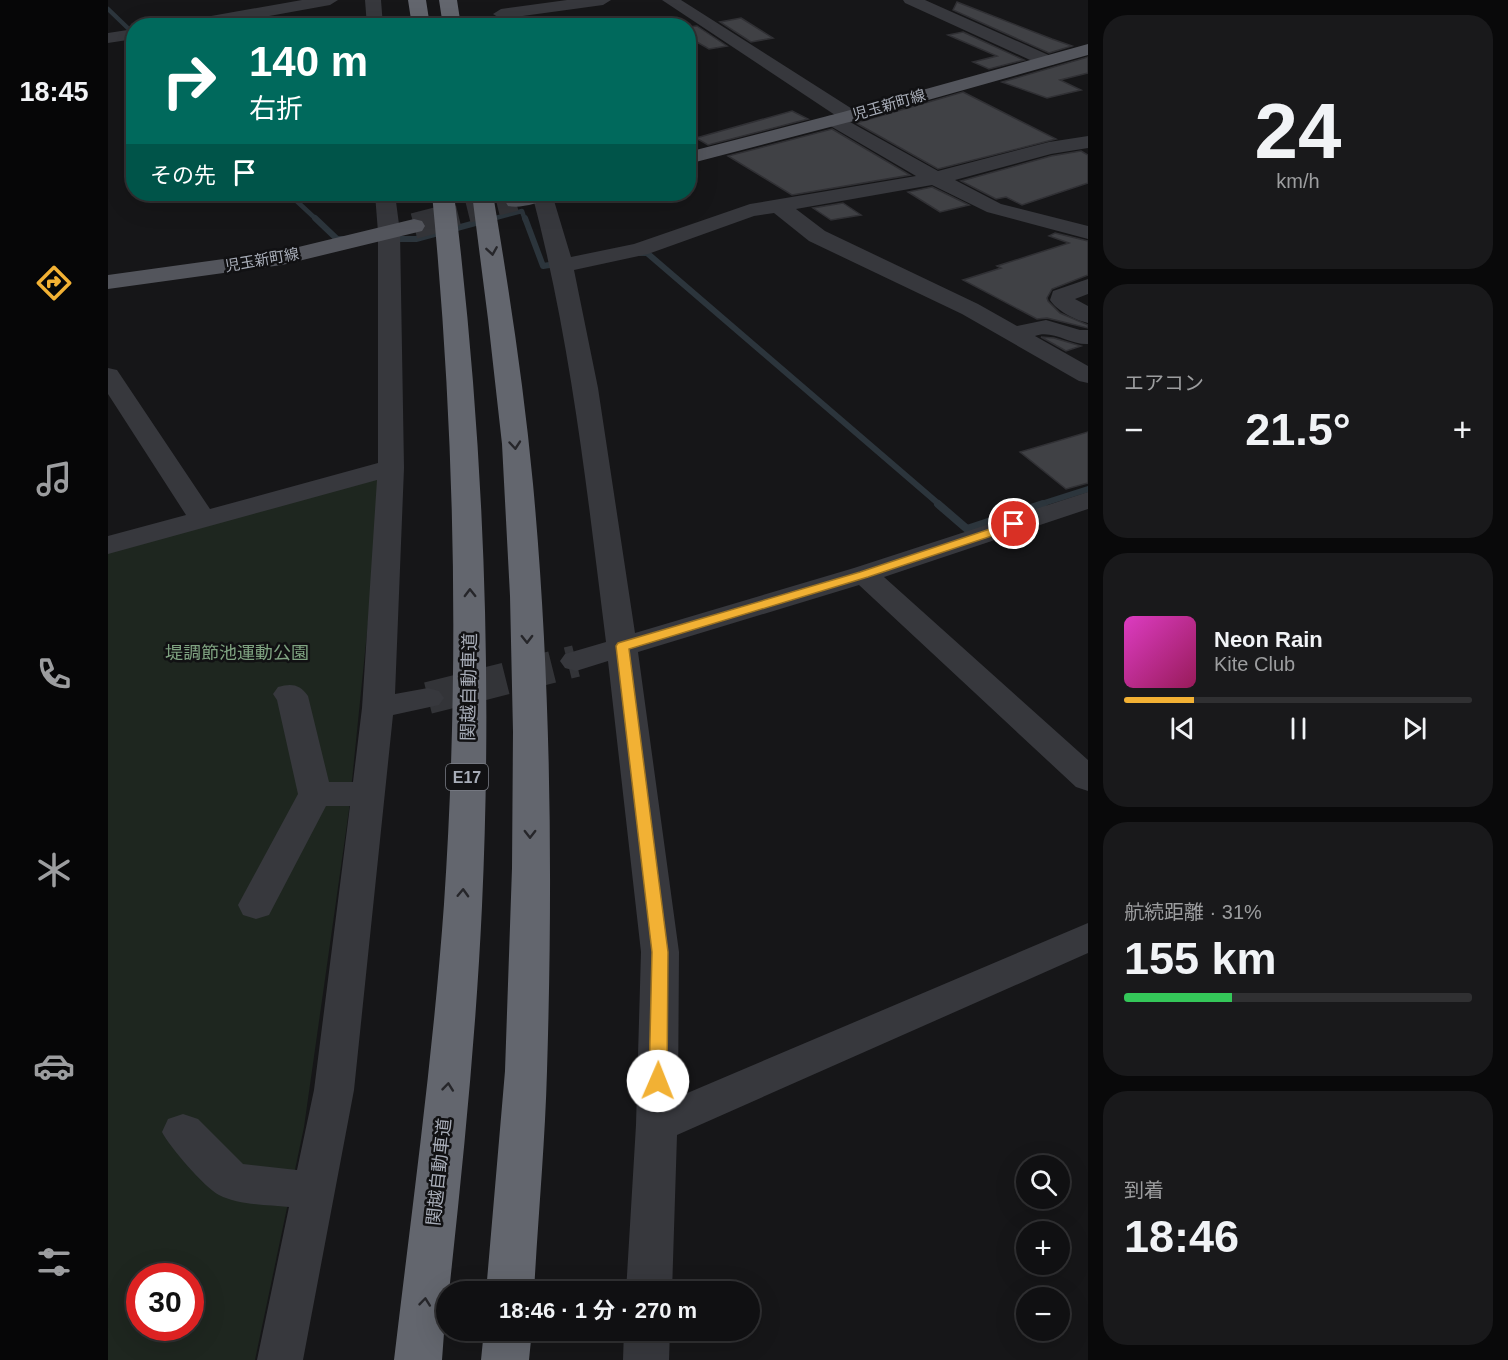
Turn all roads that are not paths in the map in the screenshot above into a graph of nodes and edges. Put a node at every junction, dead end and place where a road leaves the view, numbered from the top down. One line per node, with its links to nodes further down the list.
1 (330, 0): 9 (street)
2 (373, 0): 10 (street)
3 (417, 0): 11 (highway)
4 (448, 0): 12 (highway)
5 (603, 0): 8 (street)
6 (670, 0): 19 (street)
7 (910, 0): 15 (street)
8 (501, 13)
9 (228, 18)
10 (374, 18)
11 (420, 18)
12 (451, 18)
13 (126, 35): 14 (street)
14 (108, 38)
15 (993, 39): 16 (street); 18 (street)
16 (972, 44)
17 (1088, 49): 18 (main road, 児玉新町線)
18 (1047, 61): 19 (main road, 児玉新町線)
19 (842, 118): 21 (main road, 児玉新町線); 22 (street)
20 (1088, 142): 22 (street)
21 (696, 156)
22 (933, 177): 27 (street); 29 (street)
23 (388, 201): 28 (street)
24 (444, 201): 61 (highway, 関越自動車道 / E17, one-way to 24)
25 (483, 201): 56 (highway, one-way to 56)
26 (538, 201): 30 (street)
27 (777, 205): 30 (street); 34 (street)
28 (402, 229): 31 (main road, 児玉新町線); 38 (street)
29 (1088, 233)
30 (562, 266): 43 (street)
31 (108, 282)
32 (1088, 286): 33 (street)
33 (1088, 316)
34 (1017, 335): 35 (street); 37 (street)
35 (1088, 337)
36 (108, 375): 40 (street)
37 (1088, 376)
38 (391, 468): 40 (street); 47 (street)
39 (1088, 500): 42 (street)
40 (202, 518): 41 (street)
41 (108, 545)
42 (864, 574): 43 (street); 48 (street)
43 (622, 646): 44 (street); 53 (street)
44 (576, 661)
45 (289, 694): 49 (street)
46 (428, 698): 47 (street)
47 (378, 708): 50 (street)
48 (1088, 779)
49 (315, 794): 50 (street); 51 (street)
50 (368, 794): 55 (street)
51 (256, 905)
52 (1088, 937): 53 (street)
53 (657, 1125): 57 (street)
54 (183, 1132): 55 (street)
55 (314, 1190): 60 (street)
56 (511, 1281)
57 (650, 1281)
58 (507, 1341): 62 (highway)
59 (647, 1341): 63 (street)
60 (280, 1360)
61 (418, 1360)
62 (506, 1360)
63 (646, 1360)

